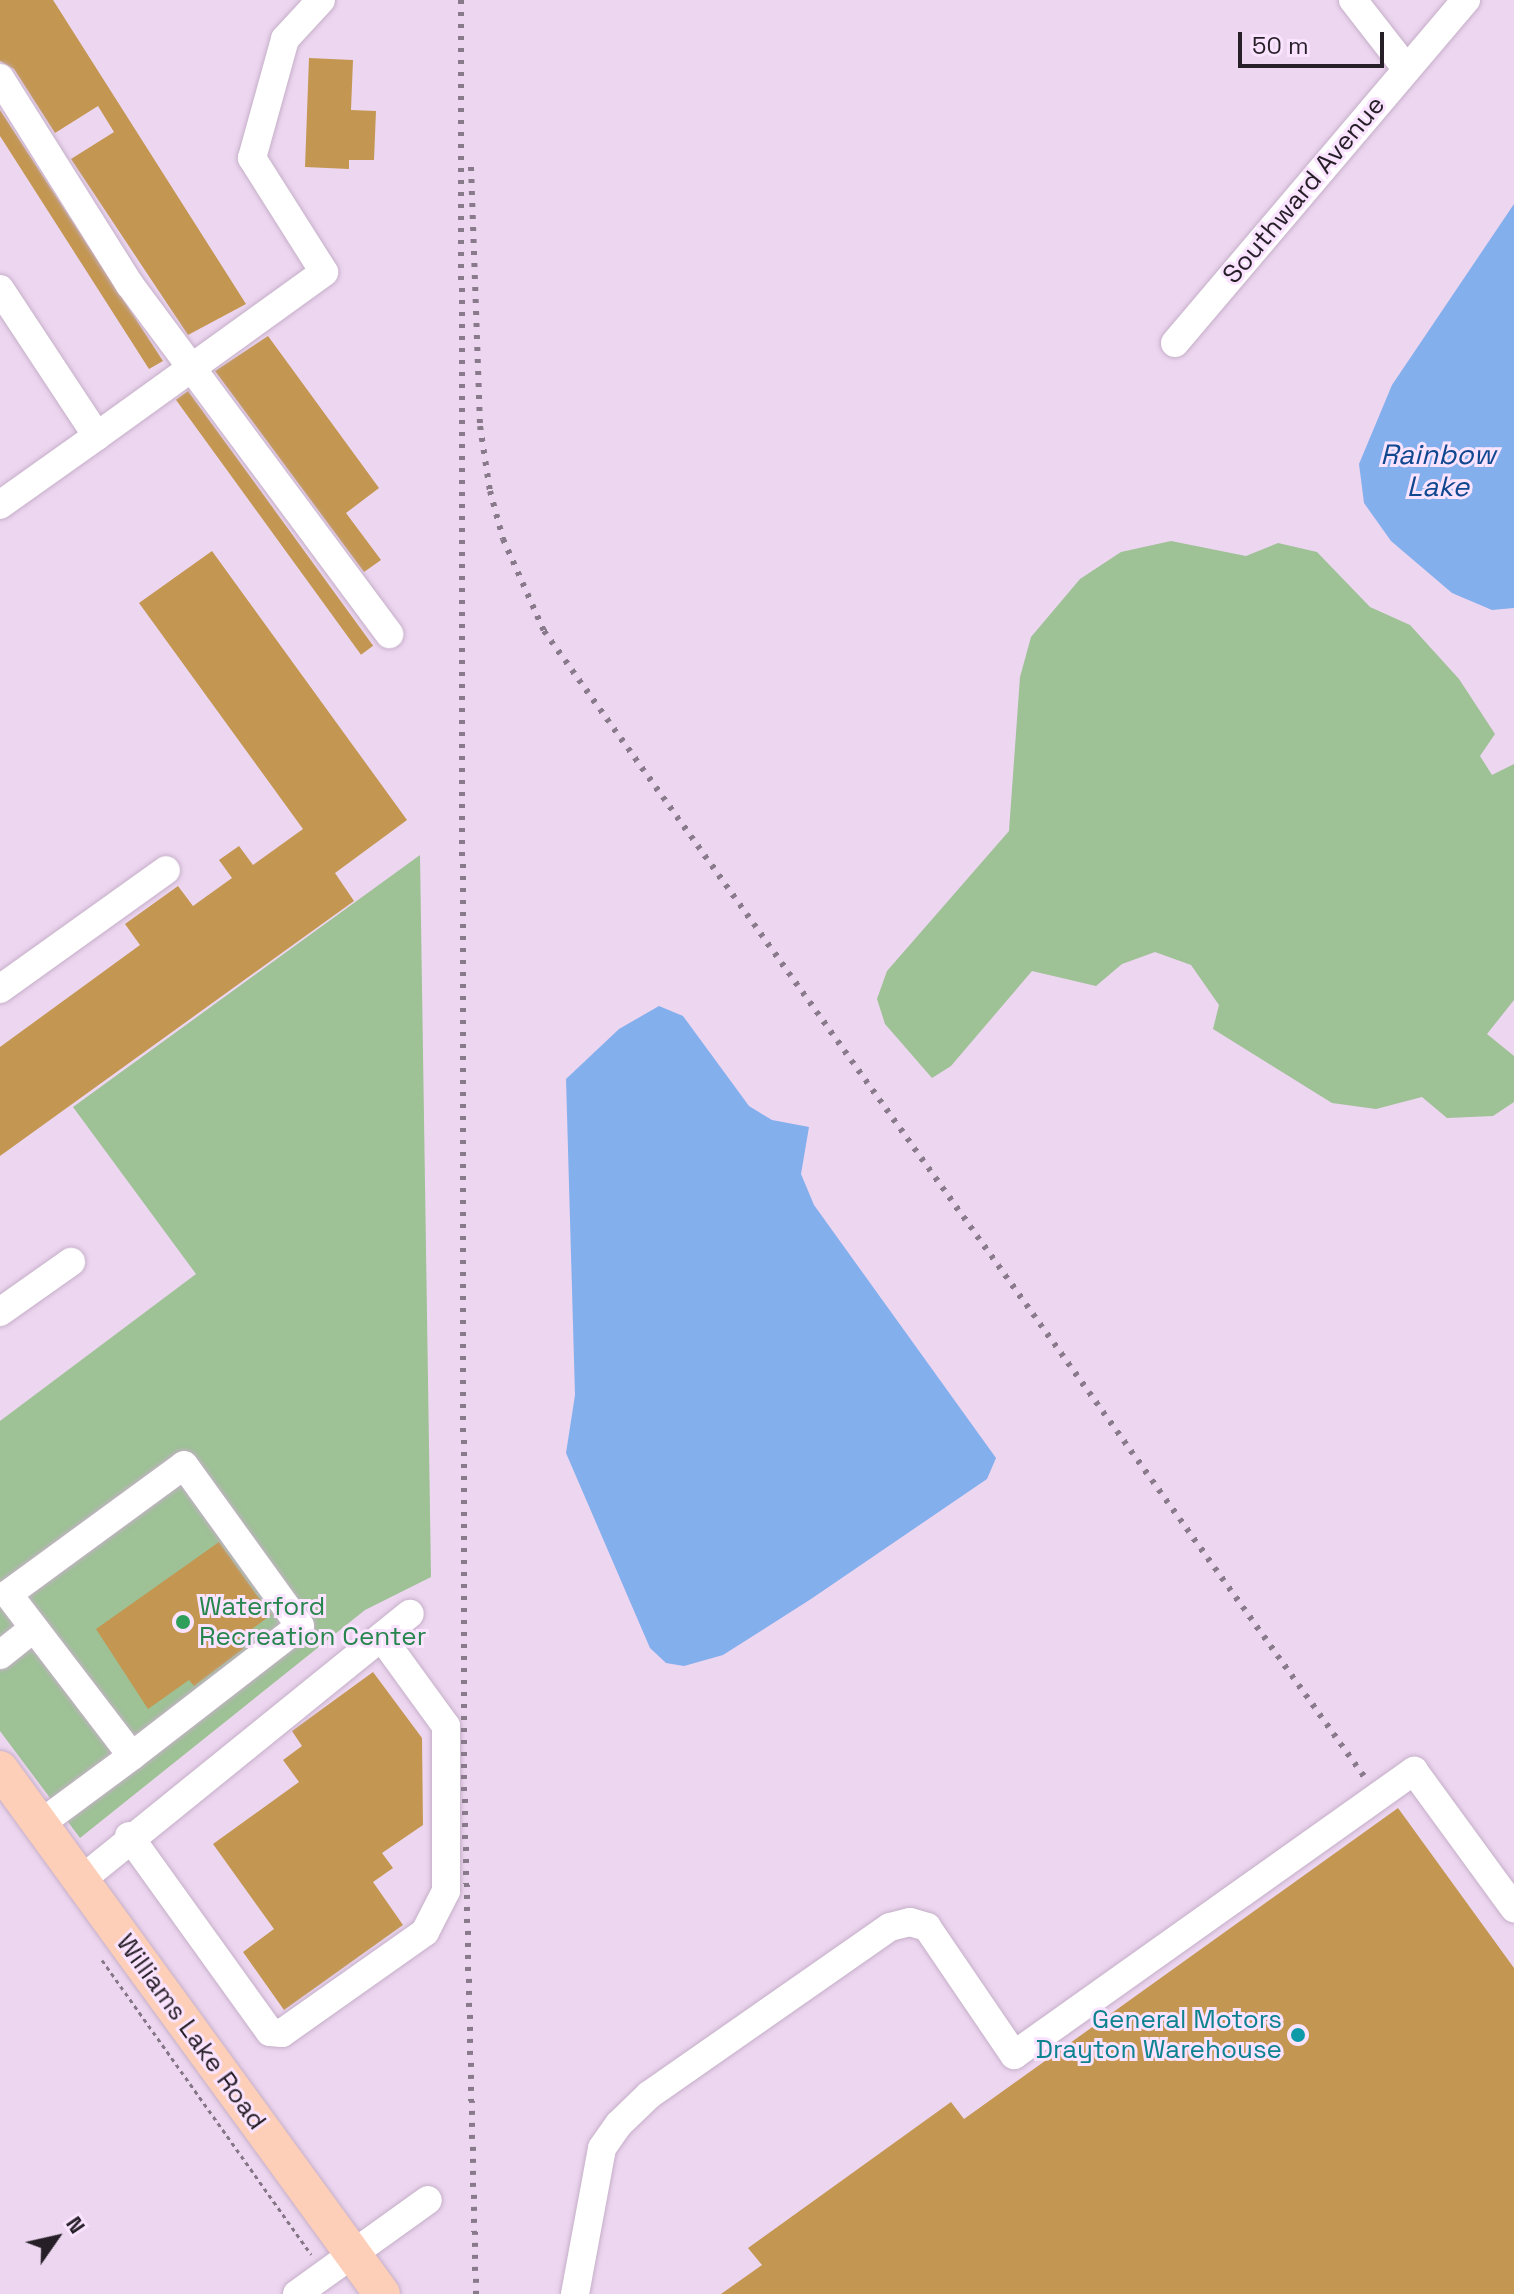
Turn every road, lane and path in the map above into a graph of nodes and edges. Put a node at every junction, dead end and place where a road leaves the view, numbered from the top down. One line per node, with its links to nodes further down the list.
1 (321, 0): 8 (street)
2 (1353, 0): 4 (street)
3 (1466, 0): 4 (street, Southward Avenue)
4 (1406, 68): 7 (street, Southward Avenue)
5 (0, 78): 8 (street)
6 (0, 289): 9 (street)
7 (1175, 343)
8 (189, 364): 9 (street); 11 (street)
9 (97, 436): 10 (street)
10 (0, 505)
11 (389, 634)
12 (166, 870): 13 (street)
13 (0, 989)
14 (71, 1262): 15 (street)
15 (0, 1312)
16 (410, 1614): 18 (street)
17 (34, 1628): 19 (street); 20 (street); 20 (street)
18 (382, 1638): 23 (street); 23 (street)
19 (0, 1655)
20 (132, 1756): 22 (street)
21 (0, 1769): 22 (main road, Williams Lake Road)
22 (40, 1824): 24 (main road, Williams Lake Road)
23 (129, 1836): 24 (street)
24 (81, 1880): 29 (main road, Williams Lake Road)
25 (1514, 1908): 32 (street)
26 (92, 1946): 28 (path)
27 (428, 2200): 29 (street)
28 (310, 2252)
29 (352, 2253): 30 (street); 31 (main road, Williams Lake Road)
30 (297, 2294)
31 (382, 2294)
32 (575, 2294)

